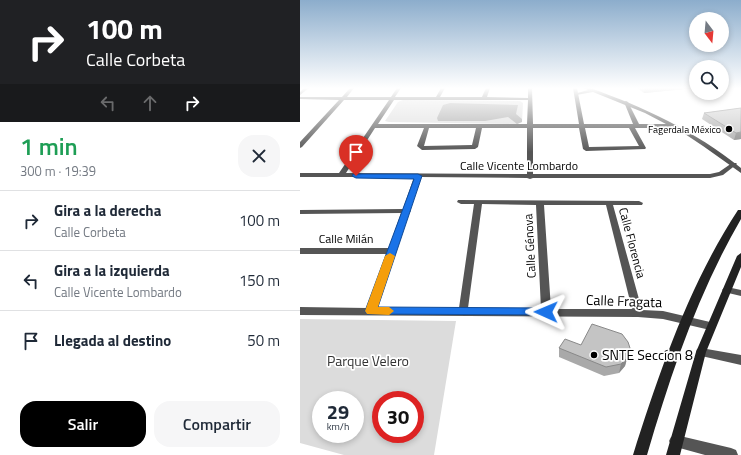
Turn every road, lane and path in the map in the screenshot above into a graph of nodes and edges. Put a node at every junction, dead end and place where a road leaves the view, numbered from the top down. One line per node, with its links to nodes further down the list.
1 (333, 109): 14 (street)
2 (385, 109): 7 (street)
3 (529, 109): 13 (street)
4 (579, 109): 9 (street)
5 (628, 109): 10 (street)
6 (641, 109): 11 (street)
7 (374, 126): 8 (street); 18 (street)
8 (427, 126): 12 (street); 12 (street)
9 (582, 126): 10 (street); 10 (street); 13 (street)
10 (634, 126): 11 (street)
11 (675, 126): 15 (street)
12 (479, 127): 13 (street)
13 (530, 127): 20 (street)
14 (300, 146)
15 (734, 164): 16 (street); 20 (street, Calle Vicente Lombardo)
16 (741, 171)
17 (300, 175): 18 (street, Calle Vicente Lombardo)
18 (341, 175): 19 (street, Calle Vicente Lombardo)
19 (418, 176): 20 (street, Calle Vicente Lombardo); 26 (street)
20 (530, 177)
21 (461, 202): 23 (street)
22 (540, 202): 23 (street); 24 (street); 37 (street, Calle Génova)
23 (478, 203): 36 (street)
24 (608, 203): 25 (street); 38 (street, Calle Florencia)
25 (639, 203)
26 (407, 211): 27 (street); 30 (street)
27 (300, 212)
28 (741, 212): 39 (main road)
29 (300, 251): 30 (street, Calle Milán)
30 (392, 251): 35 (street)
31 (741, 256): 32 (main road)
32 (727, 290): 33 (street); 40 (main road)
33 (741, 293)
34 (300, 310): 35 (street, Calle Fragata)
35 (371, 311): 36 (street, Calle Fragata)
36 (463, 312): 37 (street, Calle Fragata)
37 (546, 312): 38 (street, Calle Fragata)
38 (638, 313): 39 (street, Calle Fragata)
39 (686, 320): 40 (street, Calle Fragata); 44 (main road)
40 (710, 326): 41 (main road)
41 (701, 352): 42 (street); 43 (main road)
42 (741, 360)
43 (676, 441): 45 (main road); 46 (street)
44 (640, 455)
45 (673, 455)
46 (731, 455)

